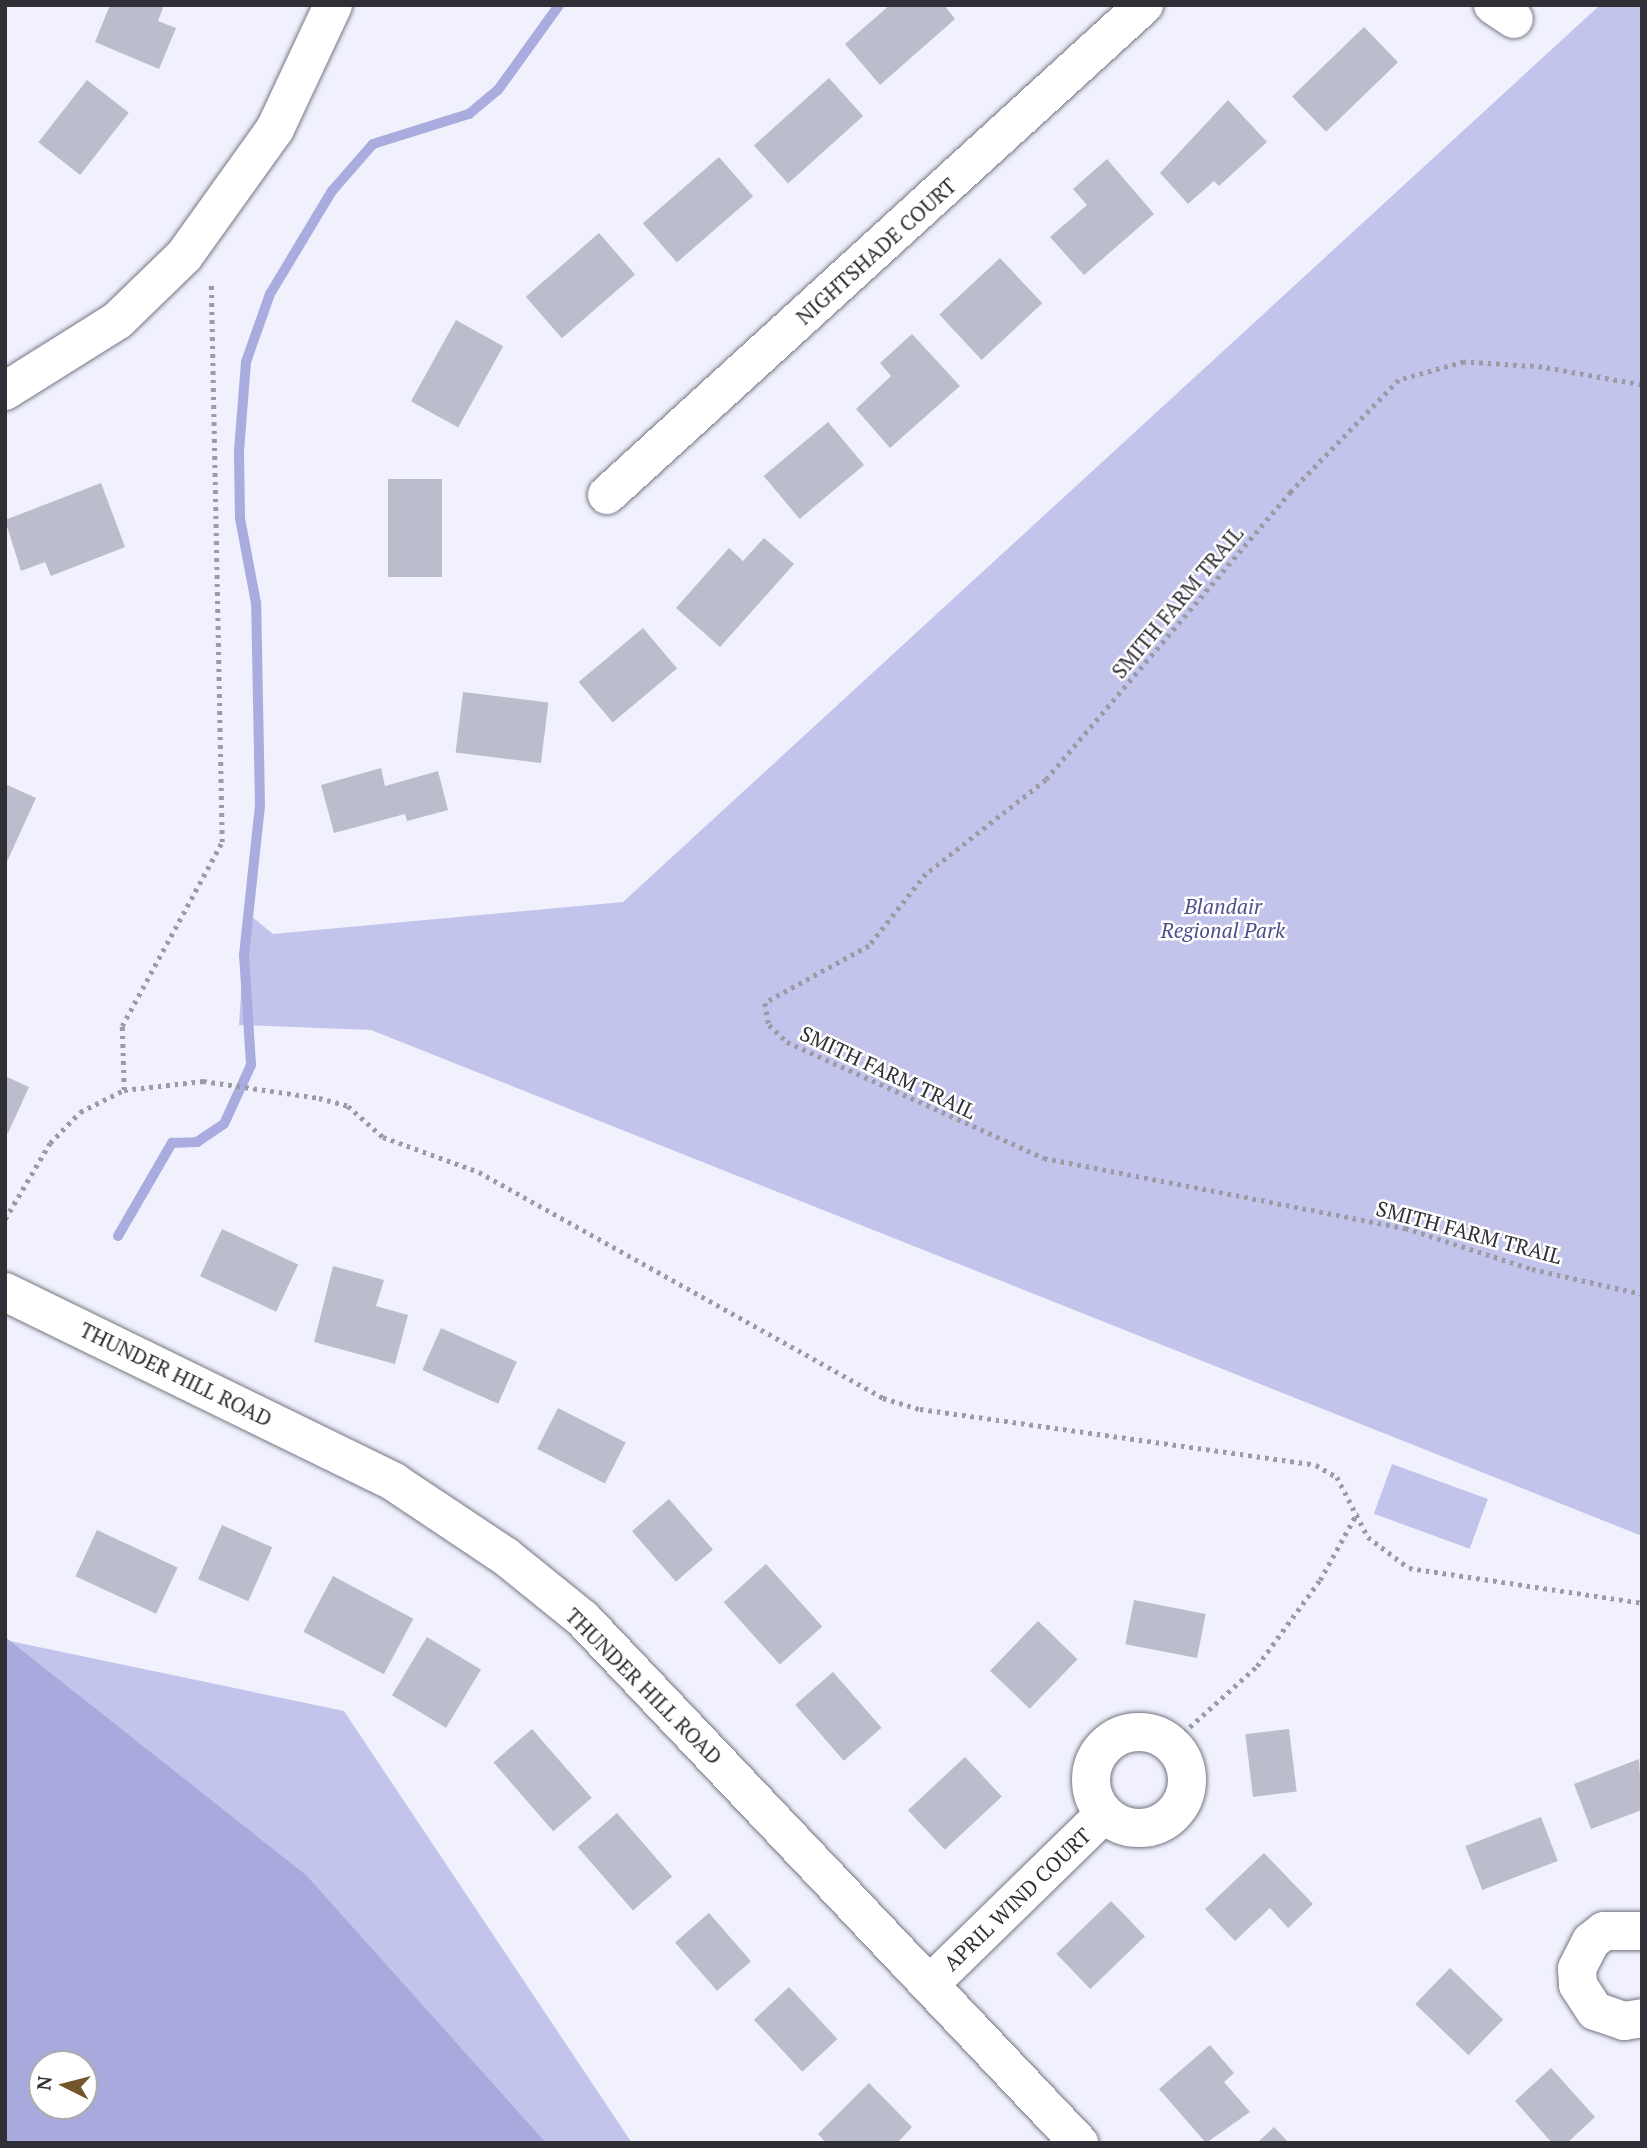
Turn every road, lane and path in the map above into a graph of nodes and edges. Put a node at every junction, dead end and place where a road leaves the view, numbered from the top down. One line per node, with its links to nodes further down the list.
1 (333, 5): 3 (street)
2 (1144, 5): 6 (street, NIGHTSHADE COURT)
3 (184, 257): 5 (street); 7 (path)
4 (1642, 385): 10 (path, SMITH FARM TRAIL)
5 (5, 391)
6 (607, 495)
7 (124, 1090): 8 (path); 11 (path)
8 (5, 1219)
9 (5, 1292): 16 (street, THUNDER HILL ROAD)
10 (1642, 1294)
11 (1357, 1512): 12 (path); 13 (path)
12 (1642, 1603)
13 (1171, 1744): 14 (street, APRIL WIND COURT); 14 (street, APRIL WIND COURT)
14 (1104, 1814): 16 (street, APRIL WIND COURT)
15 (1642, 1931): 17 (street)
16 (930, 1984): 18 (street, THUNDER HILL ROAD)
17 (1642, 2018)
18 (1079, 2143)

